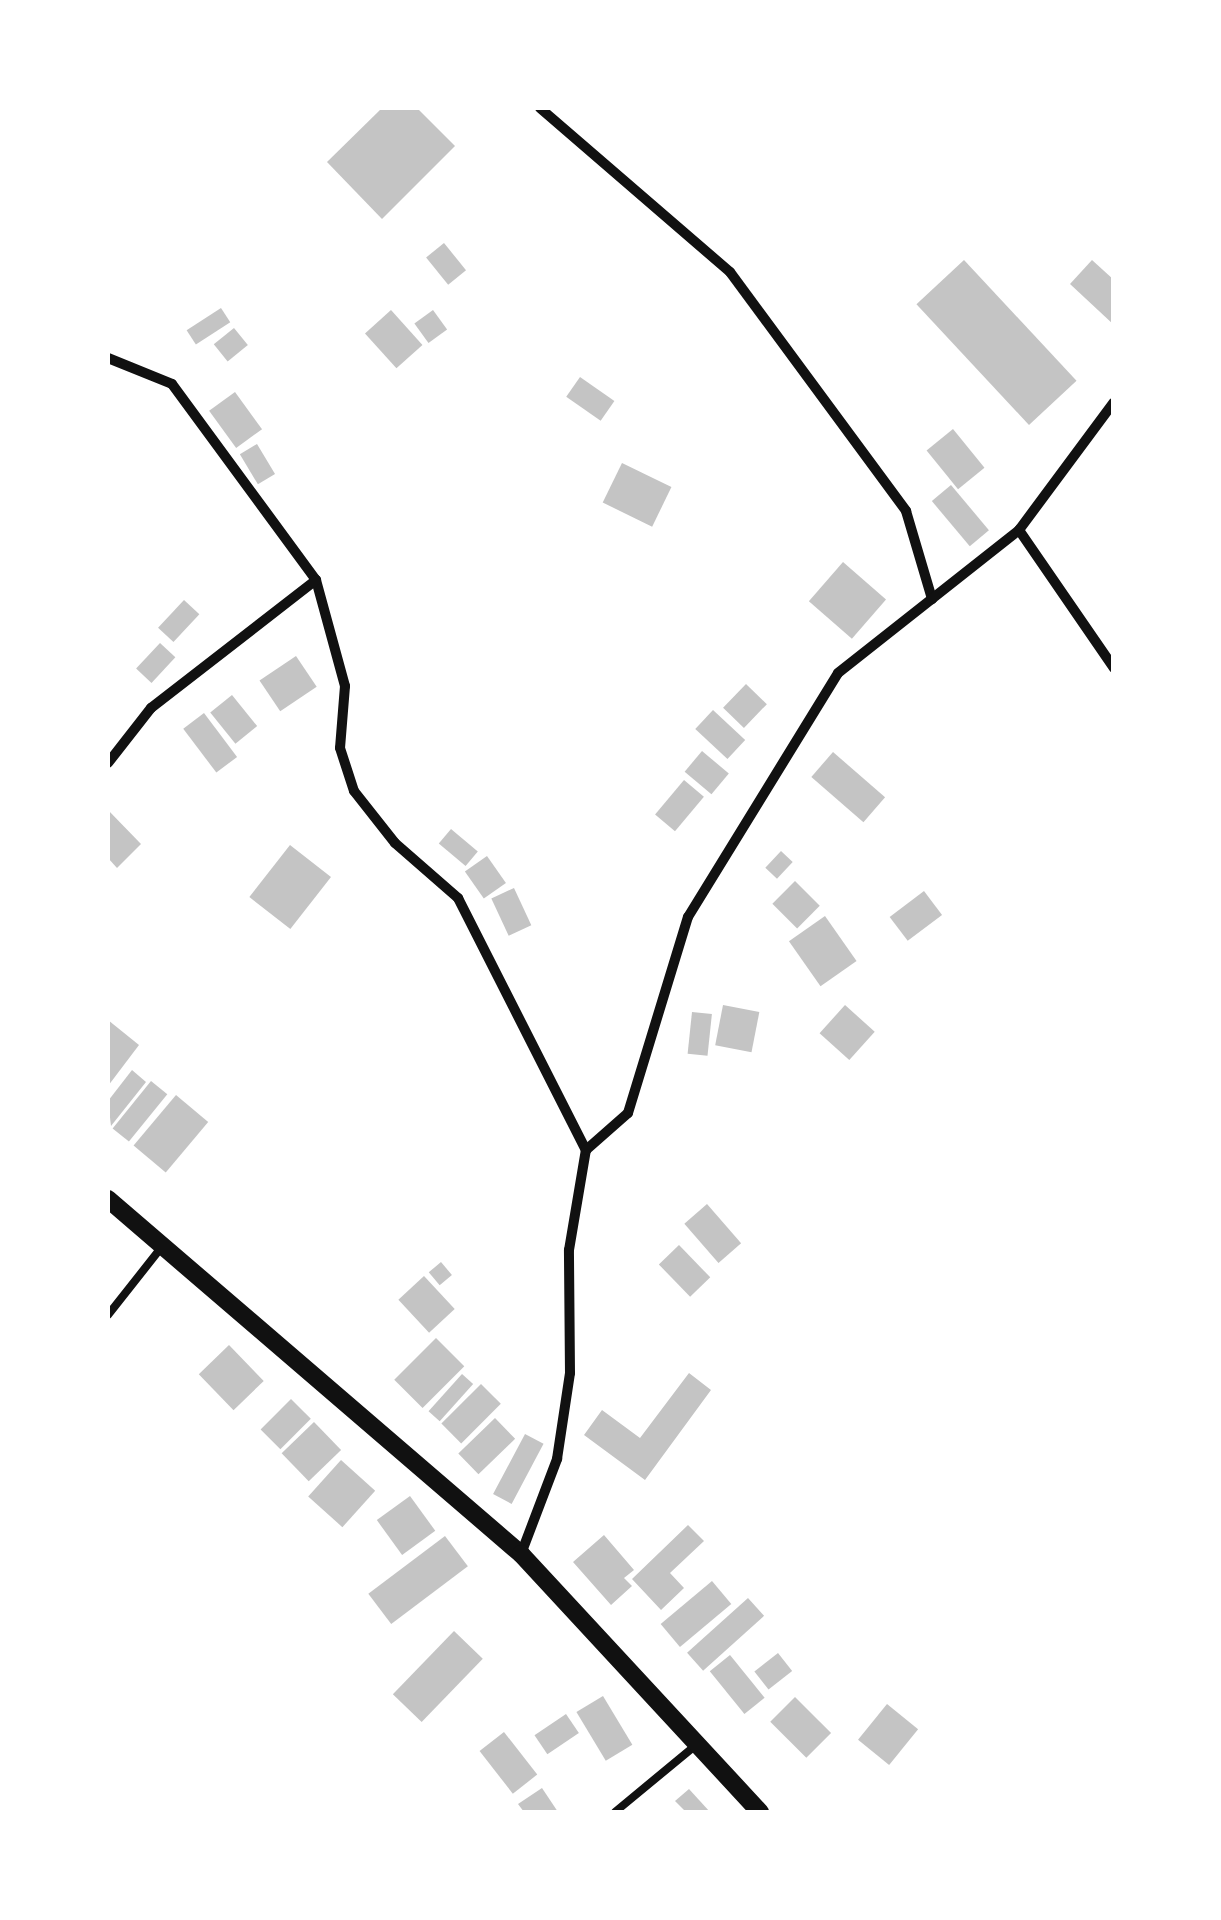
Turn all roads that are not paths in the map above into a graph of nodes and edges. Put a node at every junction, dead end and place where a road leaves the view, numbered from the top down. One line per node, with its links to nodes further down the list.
1 (540, 108): 6 (street)
2 (108, 358): 5 (street)
3 (1114, 402): 4 (street)
4 (1018, 530): 6 (street); 7 (street)
5 (316, 580): 8 (street); 9 (street)
6 (932, 599): 9 (street)
7 (1114, 668)
8 (108, 763)
9 (586, 1150): 13 (street)
10 (108, 1200): 11 (street)
11 (162, 1246): 12 (lane); 13 (street)
12 (108, 1314)
13 (521, 1554): 14 (street)
14 (698, 1744): 15 (lane); 16 (street)
15 (615, 1812)
16 (760, 1812)

